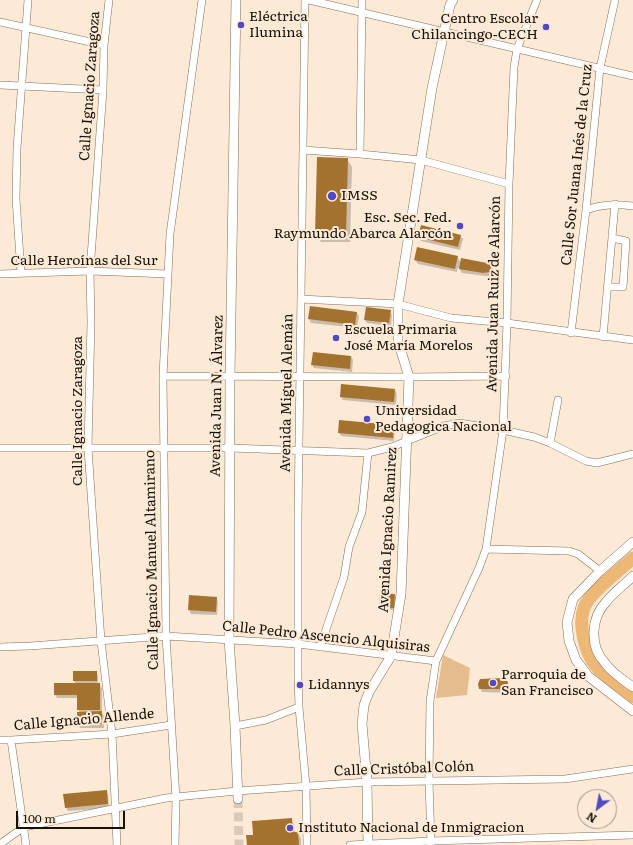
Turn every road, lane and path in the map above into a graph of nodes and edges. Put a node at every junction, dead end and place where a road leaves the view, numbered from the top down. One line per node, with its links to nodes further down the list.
1 (28, 0): 13 (street)
2 (109, 0): 15 (street, Calle Ignacio Zaragoza)
3 (202, 0): 33 (street, Calle Ignacio Manuel Altamirano)
4 (236, 0): 43 (main road, Avenida Juan N. Álvarez)
5 (305, 0): 22 (street, Avenida Miguel Alemán)
6 (309, 0): 11 (street)
7 (362, 0): 11 (street)
8 (537, 0): 16 (street, Avenida Juan Ruiz de Alarcón)
9 (615, 0): 17 (street, Calle Sor Juana Inés de la Cruz)
10 (451, 2): 14 (main road, Avenida Ignacio Ramirez)
11 (362, 13): 14 (street); 23 (street)
12 (0, 22): 13 (street)
13 (26, 28): 15 (street); 20 (street)
14 (445, 32): 16 (street); 24 (main road, Avenida Ignacio Ramirez)
15 (104, 45): 21 (street, Calle Ignacio Zaragoza)
16 (517, 49): 17 (street); 25 (street, Avenida Juan Ruiz de Alarcón)
17 (600, 68): 18 (street); 28 (street, Calle Sor Juana Inés de la Cruz)
18 (633, 76)
19 (0, 85): 20 (street)
20 (22, 86): 21 (street); 31 (street)
21 (103, 90): 30 (street, Calle Ignacio Zaragoza)
22 (303, 150): 23 (street); 35 (street, Avenida Miguel Alemán)
23 (360, 154): 24 (street)
24 (421, 160): 25 (street); 36 (main road, Avenida Ignacio Ramirez)
25 (508, 184): 37 (street, Avenida Juan Ruiz de Alarcón)
26 (615, 204): 27 (street); 28 (street); 29 (street)
27 (633, 206)
28 (586, 210): 38 (street, Calle Sor Juana Inés de la Cruz)
29 (612, 238): 34 (street); 34 (street)
30 (90, 271): 31 (street, Calle Heroínas del Sur); 33 (street, Calle Heroínas del Sur); 51 (street, Calle Ignacio Zaragoza)
31 (21, 273): 32 (street, Calle Heroínas del Sur)
32 (0, 274)
33 (168, 274): 41 (street, Calle Ignacio Manuel Altamirano)
34 (607, 286): 39 (street)
35 (301, 299): 36 (street); 44 (street, Avenida Miguel Alemán)
36 (398, 304): 37 (street); 45 (main road, Avenida Ignacio Ramirez)
37 (507, 323): 38 (street); 42 (street, Avenida Juan Ruiz de Alarcón)
38 (571, 333): 39 (street)
39 (602, 337): 40 (street)
40 (633, 340)
41 (163, 376): 43 (street); 52 (street, Calle Ignacio Manuel Altamirano)
42 (506, 376): 45 (street); 47 (street, Avenida Juan Ruiz de Alarcón)
43 (230, 377): 44 (street); 53 (main road, Avenida Juan N. Álvarez)
44 (300, 377): 45 (street); 54 (street, Avenida Miguel Alemán)
45 (409, 377): 48 (main road, Avenida Ignacio Ramirez)
46 (558, 400): 49 (street)
47 (503, 430): 48 (street); 49 (street); 58 (street, Avenida Juan Ruiz de Alarcón)
48 (406, 441): 55 (street); 67 (main road, Avenida Ignacio Ramirez)
49 (550, 442): 56 (street)
50 (0, 448): 51 (street)
51 (88, 448): 52 (street); 63 (street, Calle Ignacio Zaragoza)
52 (163, 448): 53 (street); 61 (street, Calle Ignacio Manuel Altamirano)
53 (230, 448): 54 (street); 62 (main road, Avenida Juan N. Álvarez)
54 (299, 449): 55 (street); 64 (street, Avenida Miguel Alemán)
55 (368, 452): 66 (street)
56 (633, 454)
57 (633, 542): 59 (main road)
58 (486, 549): 59 (street); 68 (street, Avenida Juan Ruiz de Alarcón)
59 (600, 571): 71 (main road)
60 (633, 576): 69 (main road)
61 (166, 636): 62 (street, Calle Pedro Ascencio Alquisiras); 63 (street, Calle Pedro Ascencio Alquisiras); 72 (street, Calle Ignacio Manuel Altamirano)
62 (229, 639): 64 (street, Calle Pedro Ascencio Alquisiras); 73 (main road, Avenida Juan N. Álvarez)
63 (101, 641): 65 (street, Calle Pedro Ascencio Alquisiras); 74 (street, Calle Ignacio Zaragoza)
64 (298, 644): 66 (street, Calle Pedro Ascencio Alquisiras); 70 (street, Avenida Miguel Alemán)
65 (0, 647)
66 (320, 647): 67 (street, Calle Pedro Ascencio Alquisiras)
67 (391, 656): 68 (street, Calle Pedro Ascencio Alquisiras); 79 (main road, Avenida Ignacio Ramirez)
68 (436, 661): 78 (street, Avenida Juan Ruiz de Alarcón)
69 (633, 687)
70 (299, 706): 73 (street); 80 (street, Avenida Miguel Alemán)
71 (633, 711)
72 (171, 725): 74 (street, Calle Ignacio Allende); 82 (street, Calle Ignacio Manuel Altamirano)
73 (235, 726): 81 (main road, Avenida Juan N. Álvarez)
74 (112, 734): 76 (street, Calle Ignacio Allende); 83 (street, Calle Ignacio Zaragoza)
75 (0, 740): 76 (street, Calle Ignacio Allende)
76 (11, 740): 84 (street)
77 (633, 769): 78 (street, Calle Cristóbal Colón)
78 (429, 780): 79 (street, Calle Cristóbal Colón); 86 (street, Avenida Juan Ruiz de Alarcón)
79 (367, 782): 80 (street, Calle Cristóbal Colón); 88 (main road, Avenida Ignacio Ramirez)
80 (306, 786): 81 (street, Calle Cristóbal Colón); 92 (street, Avenida Miguel Alemán)
81 (238, 795): 82 (street, Calle Cristóbal Colón)
82 (176, 798): 83 (street, Calle Cristóbal Colón); 91 (street, Calle Ignacio Manuel Altamirano)
83 (115, 809): 84 (street, Calle Cristóbal Colón); 90 (street, Calle Ignacio Zaragoza)
84 (24, 827): 87 (street); 89 (street)
85 (633, 835): 86 (street)
86 (431, 843): 88 (street)
87 (0, 844)
88 (368, 844): 93 (street)
89 (26, 845)
90 (117, 845)
91 (175, 845)
92 (307, 845)
93 (350, 845)

